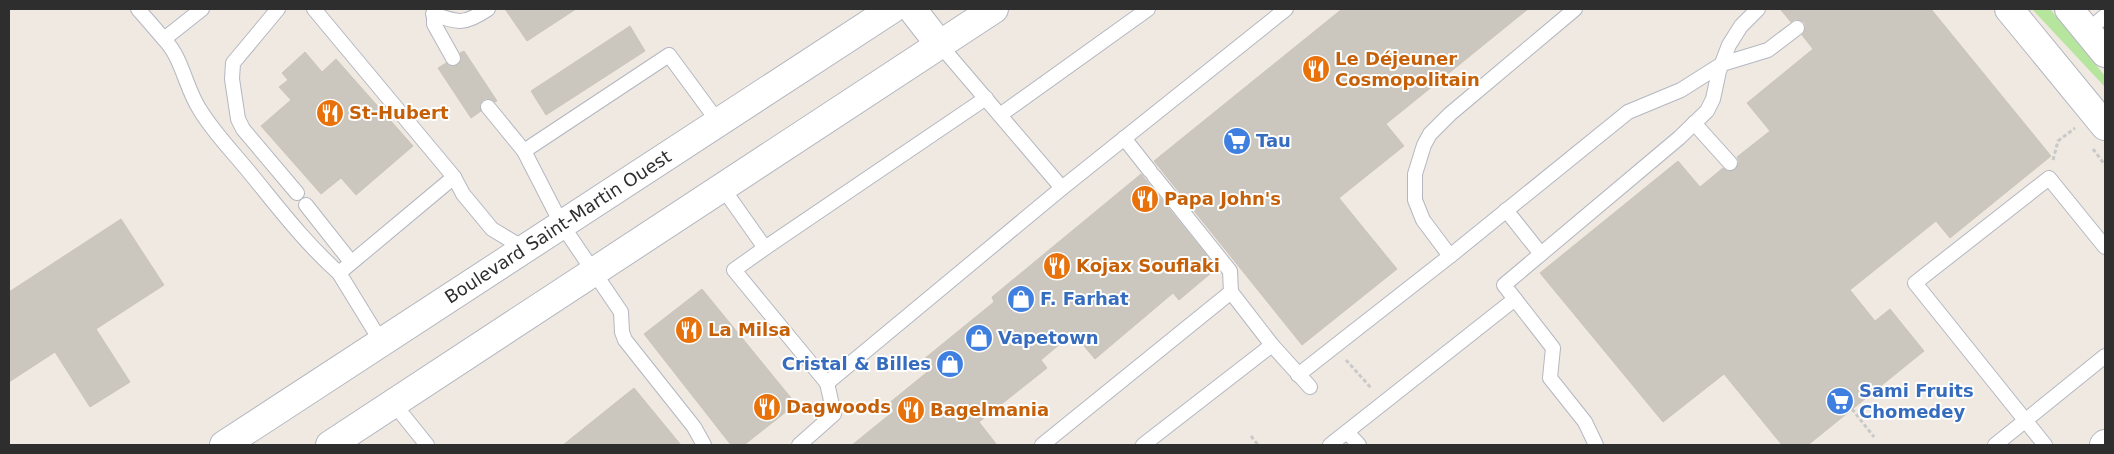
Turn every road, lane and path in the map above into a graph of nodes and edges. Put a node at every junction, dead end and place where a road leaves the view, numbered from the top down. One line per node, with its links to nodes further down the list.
1 (138, 9): 18 (lane)
2 (202, 9): 18 (lane)
3 (278, 9): 37 (lane)
4 (314, 9): 34 (lane)
5 (488, 9): 15 (lane)
6 (892, 9): 26 (main road, Boulevard Saint-Martin Ouest)
7 (912, 9): 19 (main road)
8 (994, 9): 19 (main road)
9 (1148, 9): 25 (lane)
10 (1286, 9): 30 (lane)
11 (1575, 9): 45 (lane)
12 (1758, 9): 22 (lane)
13 (2009, 9): 28 (main road)
14 (2069, 9): 16 (main road)
15 (433, 11): 21 (lane)
16 (2096, 24): 20 (main road)
17 (1797, 28): 22 (lane)
18 (164, 39): 48 (lane)
19 (940, 44): 23 (lane); 35 (main road)
20 (2105, 54)
21 (453, 58)
22 (1722, 64): 27 (lane); 39 (lane)
23 (986, 98): 25 (lane); 42 (lane)
24 (488, 107): 32 (lane)
25 (1000, 115): 36 (lane)
26 (719, 123): 32 (lane); 40 (main road, Boulevard Saint-Martin Ouest)
27 (1694, 123): 33 (lane); 44 (lane)
28 (2105, 126)
29 (2071, 131): 31 (path)
30 (1124, 138): 36 (lane); 49 (lane)
31 (2058, 141)
32 (524, 151): 40 (lane)
33 (1730, 163)
34 (454, 177): 43 (lane); 46 (lane)
35 (722, 187): 42 (lane); 47 (main road)
36 (1062, 188): 56 (lane)
37 (297, 193)
38 (306, 205): 46 (lane)
39 (1506, 210): 44 (lane); 45 (lane)
40 (562, 225): 43 (main road, Boulevard Saint-Martin Ouest); 47 (lane)
41 (2105, 247): 61 (lane)
42 (765, 248): 56 (lane)
43 (524, 249): 51 (main road, Boulevard Saint-Martin Ouest)
44 (1541, 254): 50 (lane)
45 (1450, 256): 53 (lane)
46 (351, 262): 48 (lane)
47 (595, 272): 59 (main road); 68 (lane)
48 (339, 273): 51 (lane)
49 (1230, 292): 52 (lane); 70 (lane)
50 (1515, 299): 58 (lane); 75 (lane)
51 (382, 343): 65 (main road, Boulevard Saint-Martin Ouest)
52 (1272, 346): 55 (lane); 71 (lane)
53 (1335, 346): 55 (lane); 58 (path)
54 (2105, 356): 61 (lane)
55 (1298, 375): 57 (lane)
56 (827, 383): 69 (lane)
57 (1310, 388)
58 (1384, 403): 62 (lane)
59 (394, 404): 66 (main road); 67 (lane)
60 (1852, 409): 64 (path)
61 (2026, 420): 76 (lane); 77 (lane)
62 (1347, 432): 73 (lane); 74 (lane)
63 (1251, 436): 72 (path)
64 (1874, 437)
65 (224, 445)
66 (330, 445)
67 (427, 445)
68 (704, 445)
69 (799, 445)
70 (1042, 445)
71 (1143, 445)
72 (1258, 445)
73 (1330, 445)
74 (1359, 445)
75 (1596, 445)
76 (1995, 445)
77 (2045, 445)

